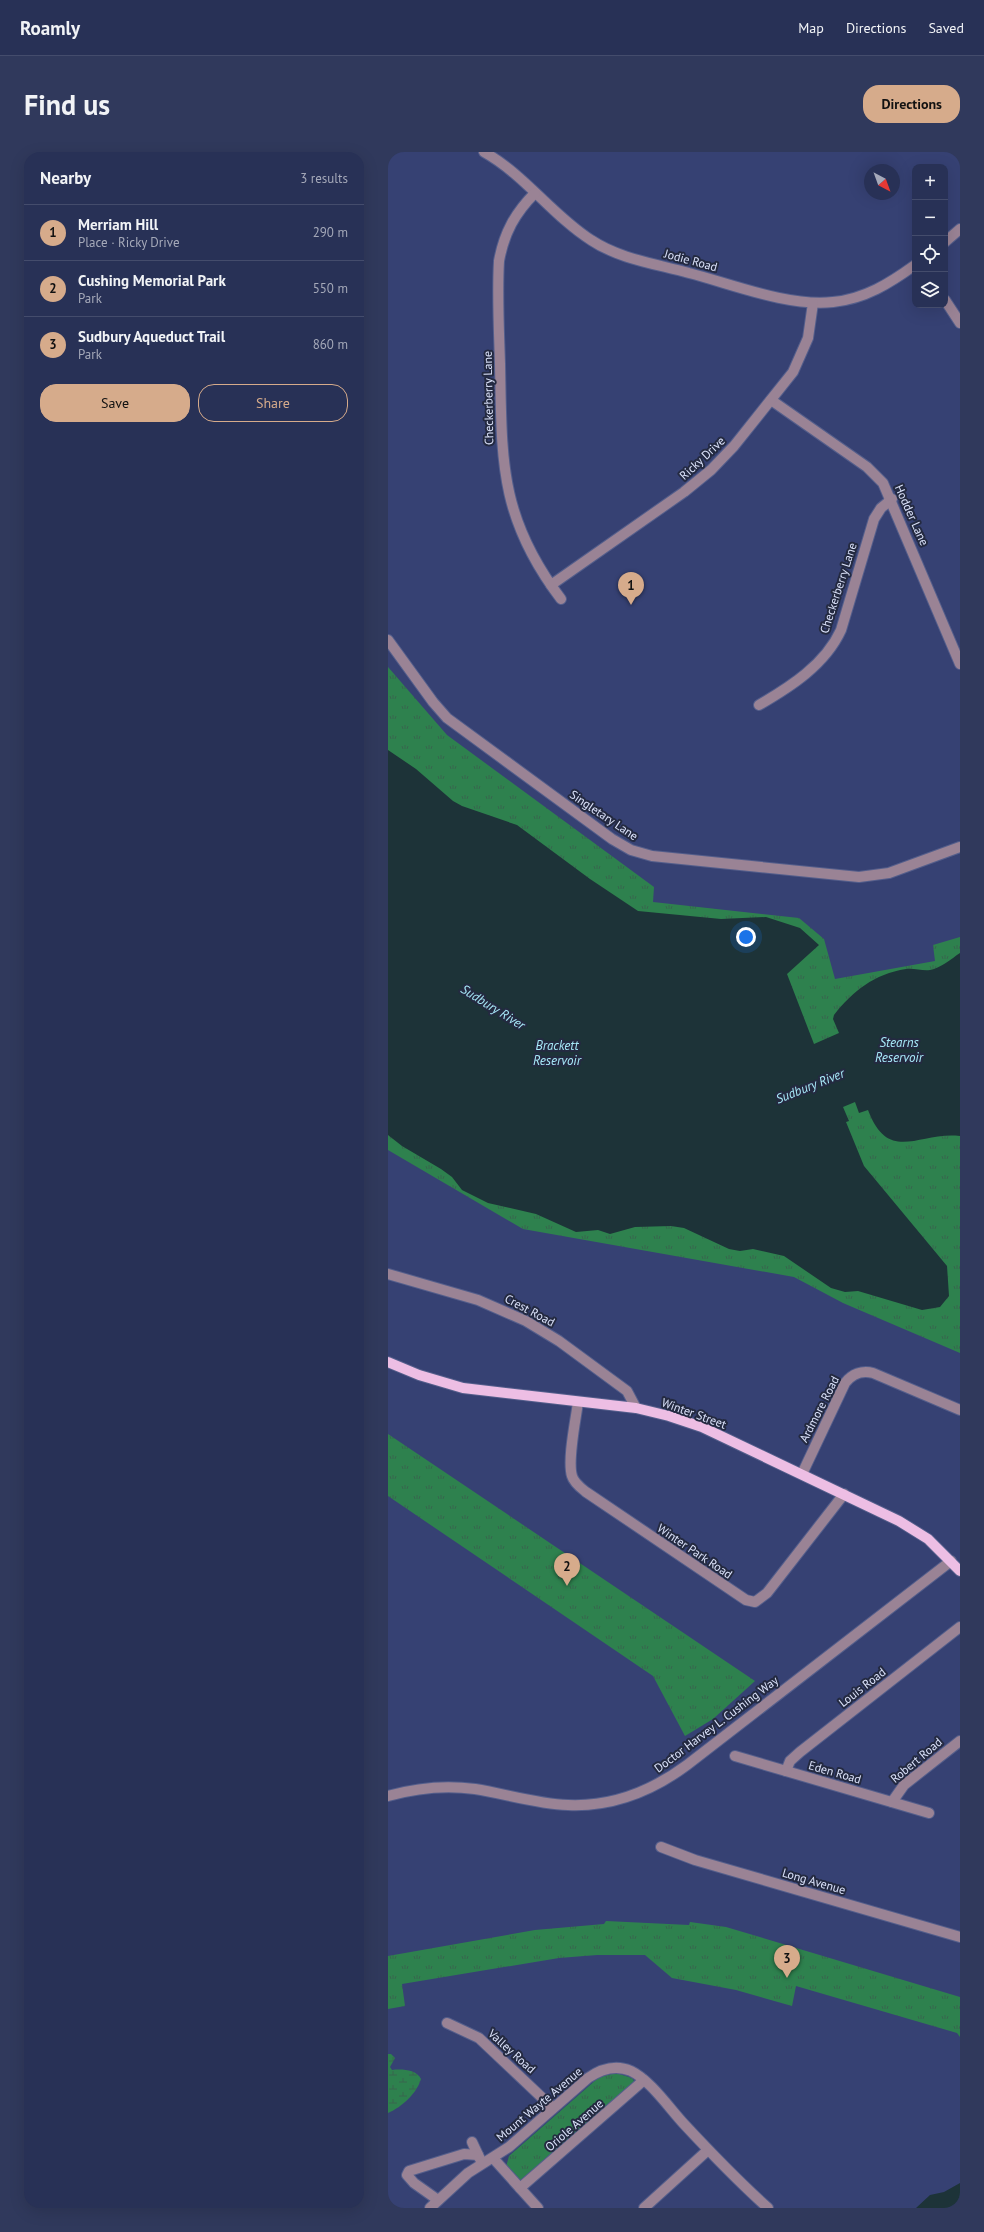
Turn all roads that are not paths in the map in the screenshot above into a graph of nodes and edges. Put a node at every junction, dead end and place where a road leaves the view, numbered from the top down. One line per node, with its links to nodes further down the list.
1 (484, 152): 2 (street, Jodie Road)
2 (535, 193): 6 (street, Jodie Road); 11 (street, Checkerberry Lane)
3 (960, 230): 4 (street)
4 (948, 240)
5 (912, 267): 6 (street, Jodie Road)
6 (813, 302): 9 (street, Ricky Drive)
7 (948, 305): 8 (street)
8 (960, 323)
9 (771, 400): 10 (street, Hodder Lane); 11 (street, Ricky Drive)
10 (892, 500): 14 (street, Hodder Lane); 15 (street, Checkerberry Lane)
11 (551, 585): 12 (street, Checkerberry Lane)
12 (561, 599)
13 (388, 640): 16 (street, Singletary Lane)
14 (960, 664)
15 (759, 706)
16 (960, 847)
17 (388, 1274): 20 (street, Crest Road)
18 (388, 1362): 19 (main road, Winter Street)
19 (578, 1402): 20 (main road, Winter Street); 23 (street, Winter Park Road)
20 (636, 1408): 22 (main road, Winter Street)
21 (960, 1410): 22 (street, Ardmore Road)
22 (802, 1474): 23 (main road, Winter Street)
23 (844, 1494): 24 (main road, Winter Street)
24 (951, 1561): 25 (main road, Winter Street); 30 (street, Doctor Harvey L. Cushing Way)
25 (960, 1570)
26 (960, 1627): 29 (street, Louis Road)
27 (960, 1741): 31 (street, Robert Road)
28 (735, 1756): 29 (street, Eden Road)
29 (786, 1771): 31 (street, Eden Road)
30 (388, 1796)
31 (892, 1802): 32 (street, Eden Road)
32 (929, 1812)
33 (661, 1847): 34 (street, Long Avenue)
34 (960, 1937)
35 (447, 2022): 37 (street, Valley Road)
36 (644, 2080): 37 (street, Mount Wayte Avenue); 39 (street, Mount Wayte Avenue); 42 (street, Oriole Avenue)
37 (553, 2108): 41 (street, Mount Wayte Avenue)
38 (472, 2142): 40 (street)
39 (708, 2150): 44 (street); 47 (street, Mount Wayte Avenue)
40 (480, 2158): 41 (street, Mount Wayte Avenue); 43 (street, Mount Wayte Avenue); 43 (street)
41 (492, 2158): 42 (street)
42 (520, 2188): 46 (street)
43 (438, 2200): 45 (street, Mount Wayte Avenue)
44 (649, 2206)
45 (430, 2208)
46 (538, 2208)
47 (768, 2208)

